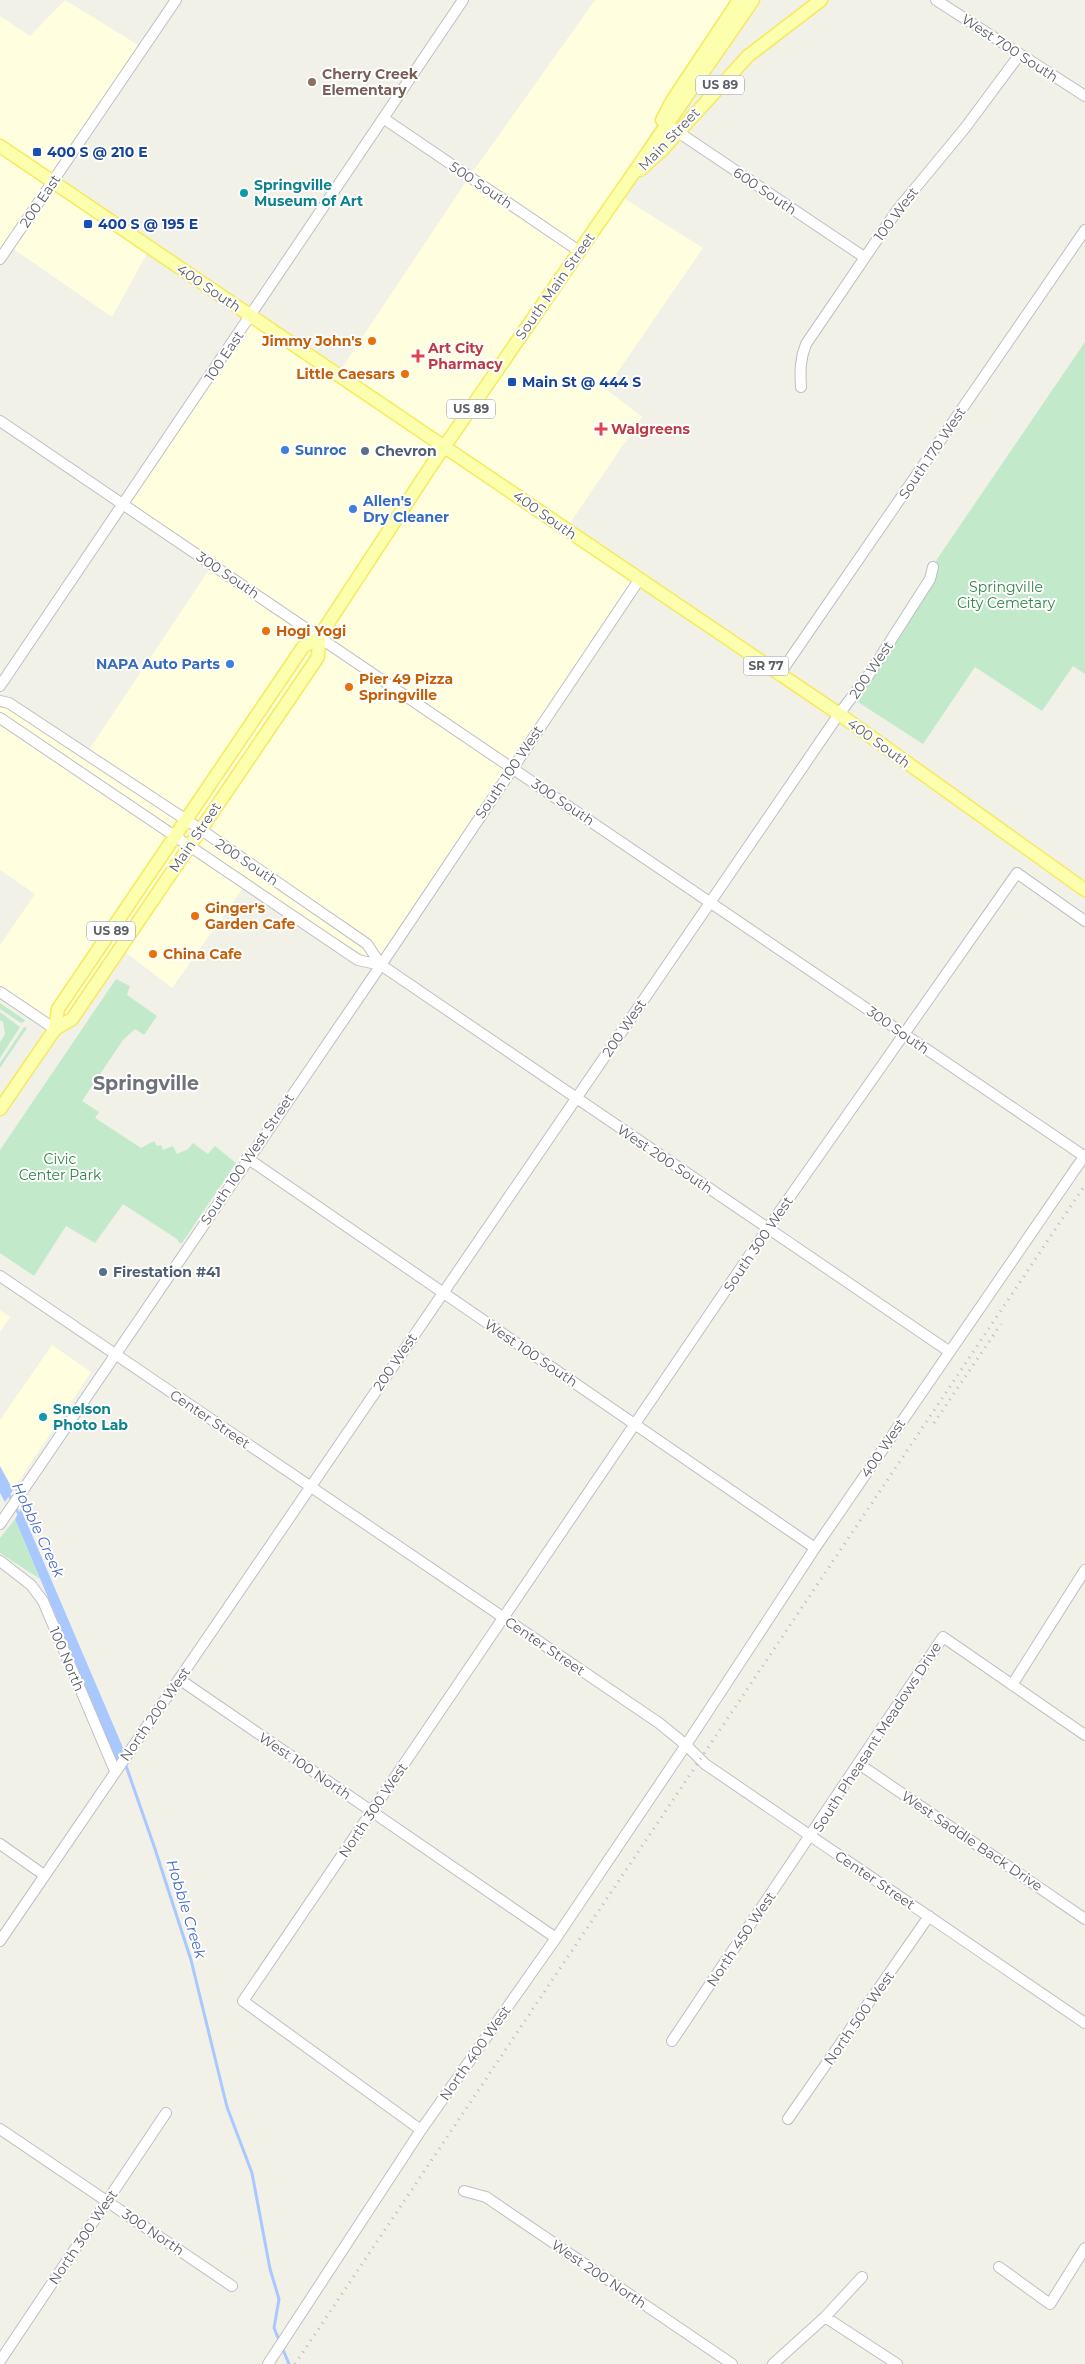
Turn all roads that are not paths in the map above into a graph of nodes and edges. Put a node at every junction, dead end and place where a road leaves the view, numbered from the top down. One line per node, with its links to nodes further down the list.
1 (176, 0): 15 (street, 200 East)
2 (463, 0): 9 (street, 100 East)
3 (739, 0): 12 (main road, Main Street / US 89)
4 (753, 0): 10 (main road)
5 (820, 0): 11 (main road, Main Street / US 89)
6 (936, 0): 7 (street, West 700 South)
7 (1020, 54): 8 (street, West 700 South); 19 (street, 100 West)
8 (1085, 96)
9 (383, 118): 18 (street, 500 South); 21 (street, 100 East)
10 (666, 125): 11 (street, 600 South); 12 (main road)
11 (678, 132): 14 (main road, Main Street / US 89); 19 (street, 600 South)
12 (658, 137): 14 (main road, Main Street / US 89)
13 (0, 146): 15 (main road, 400 South)
14 (628, 180): 16 (main road, Main Street / US 89)
15 (52, 182): 20 (street, 200 East); 21 (main road, 400 South)
16 (597, 226): 18 (main road, South Main Street / US 89)
17 (1085, 230): 30 (street, South 170 West)
18 (580, 251): 22 (main road, South Main Street / US 89)
19 (864, 258): 23 (street, 100 West)
20 (0, 259)
21 (251, 316): 25 (main road, 400 South); 26 (street, 100 East)
22 (496, 372): 25 (main road, Main Street / US 89)
23 (802, 387)
24 (0, 421): 26 (street, 300 South)
25 (445, 446): 28 (main road, 400 South / SR 77); 29 (main road, Main Street / US 89)
26 (123, 503): 29 (street, 300 South); 31 (street, 100 East)
27 (933, 567): 33 (street, 200 West)
28 (639, 580): 30 (main road, 400 South / SR 77); 35 (street, South 100 West)
29 (319, 637): 35 (street, 300 South); 36 (main road, Main Street / US 89); 37 (main road, Main Street / US 89)
30 (780, 675): 33 (main road, 400 South / SR 77)
31 (0, 686)
32 (0, 702): 36 (street, 200 South)
33 (839, 714): 40 (main road, 400 South / SR 77); 41 (street, 200 West)
34 (0, 718): 38 (street, 200 South)
35 (511, 768): 41 (street, 300 South); 43 (street, South 100 West)
36 (186, 820): 37 (street, 200 South); 38 (main road, Main Street / US 89)
37 (200, 829): 39 (main road, Main Street / US 89); 43 (street, 200 South)
38 (175, 836): 39 (street, 200 South); 45 (main road, Main Street / US 89)
39 (190, 845): 43 (street, 200 South); 45 (main road, Main Street / US 89)
40 (1085, 890)
41 (711, 902): 46 (street, 300 South); 47 (street, 200 West)
42 (1085, 921): 46 (street, South 300 West)
43 (381, 965): 47 (street, West 200 South); 50 (street, South 100 West Street)
44 (0, 992): 45 (street)
45 (55, 1030): 48 (main road, Main Street / US 89)
46 (904, 1033): 49 (street, 300 South); 51 (street, South 300 West)
47 (576, 1099): 51 (street, West 200 South); 53 (street, 200 West)
48 (0, 1109)
49 (1085, 1156): 54 (street, 400 West)
50 (247, 1158): 53 (street, West 100 South); 55 (street, South 100 West Street)
51 (768, 1228): 54 (street, West 200 South); 56 (street, South 300 West)
52 (0, 1276): 55 (street, Center Street)
53 (442, 1293): 56 (street, West 100 South); 57 (street, 200 West)
54 (950, 1352): 59 (street, 400 West)
55 (116, 1355): 57 (street, Center Street); 58 (street, South 100 West Street)
56 (635, 1424): 59 (street, West 100 South); 62 (street, South 300 West)
57 (311, 1487): 62 (street, Center Street); 63 (street, North 200 West)
58 (0, 1524)
59 (815, 1548): 66 (street, 400 West)
60 (0, 1561): 68 (street, 100 North)
61 (1085, 1570): 64 (street)
62 (503, 1618): 66 (street, Center Street); 69 (street, North 300 West)
63 (179, 1679): 68 (street, North 200 West); 69 (street, West 100 North)
64 (1012, 1685): 65 (street); 67 (street, South Pheasant Meadows Drive)
65 (1085, 1735)
66 (686, 1745): 70 (street, Center Street); 75 (street, North 400 West)
67 (859, 1764): 70 (street, South Pheasant Meadows Drive); 74 (street, West Saddle Back Drive)
68 (115, 1771): 72 (street, North 200 West)
69 (372, 1811): 75 (street, West 100 North); 82 (street, North 300 West)
70 (811, 1837): 73 (street, Center Street); 78 (street, North 450 West)
71 (0, 1844): 72 (street)
72 (44, 1875): 76 (street, North 200 West)
73 (929, 1916): 77 (street, Center Street); 80 (street, North 500 West)
74 (1085, 1919)
75 (556, 1938): 82 (street, North 400 West)
76 (0, 1941)
77 (1085, 2023)
78 (672, 2041)
79 (166, 2113): 84 (street, North 300 West)
80 (788, 2120)
81 (0, 2129): 84 (street, 300 North)
82 (421, 2130): 91 (street, North 400 West)
83 (464, 2191): 92 (street, West 200 North)
84 (107, 2201): 88 (street, 300 North); 90 (street, North 300 West)
85 (1085, 2248): 86 (street)
86 (999, 2267)
87 (862, 2277): 89 (street)
88 (232, 2286)
89 (825, 2317): 93 (street); 94 (street)
90 (0, 2361)
91 (268, 2364)
92 (732, 2364)
93 (773, 2364)
94 (896, 2364)

